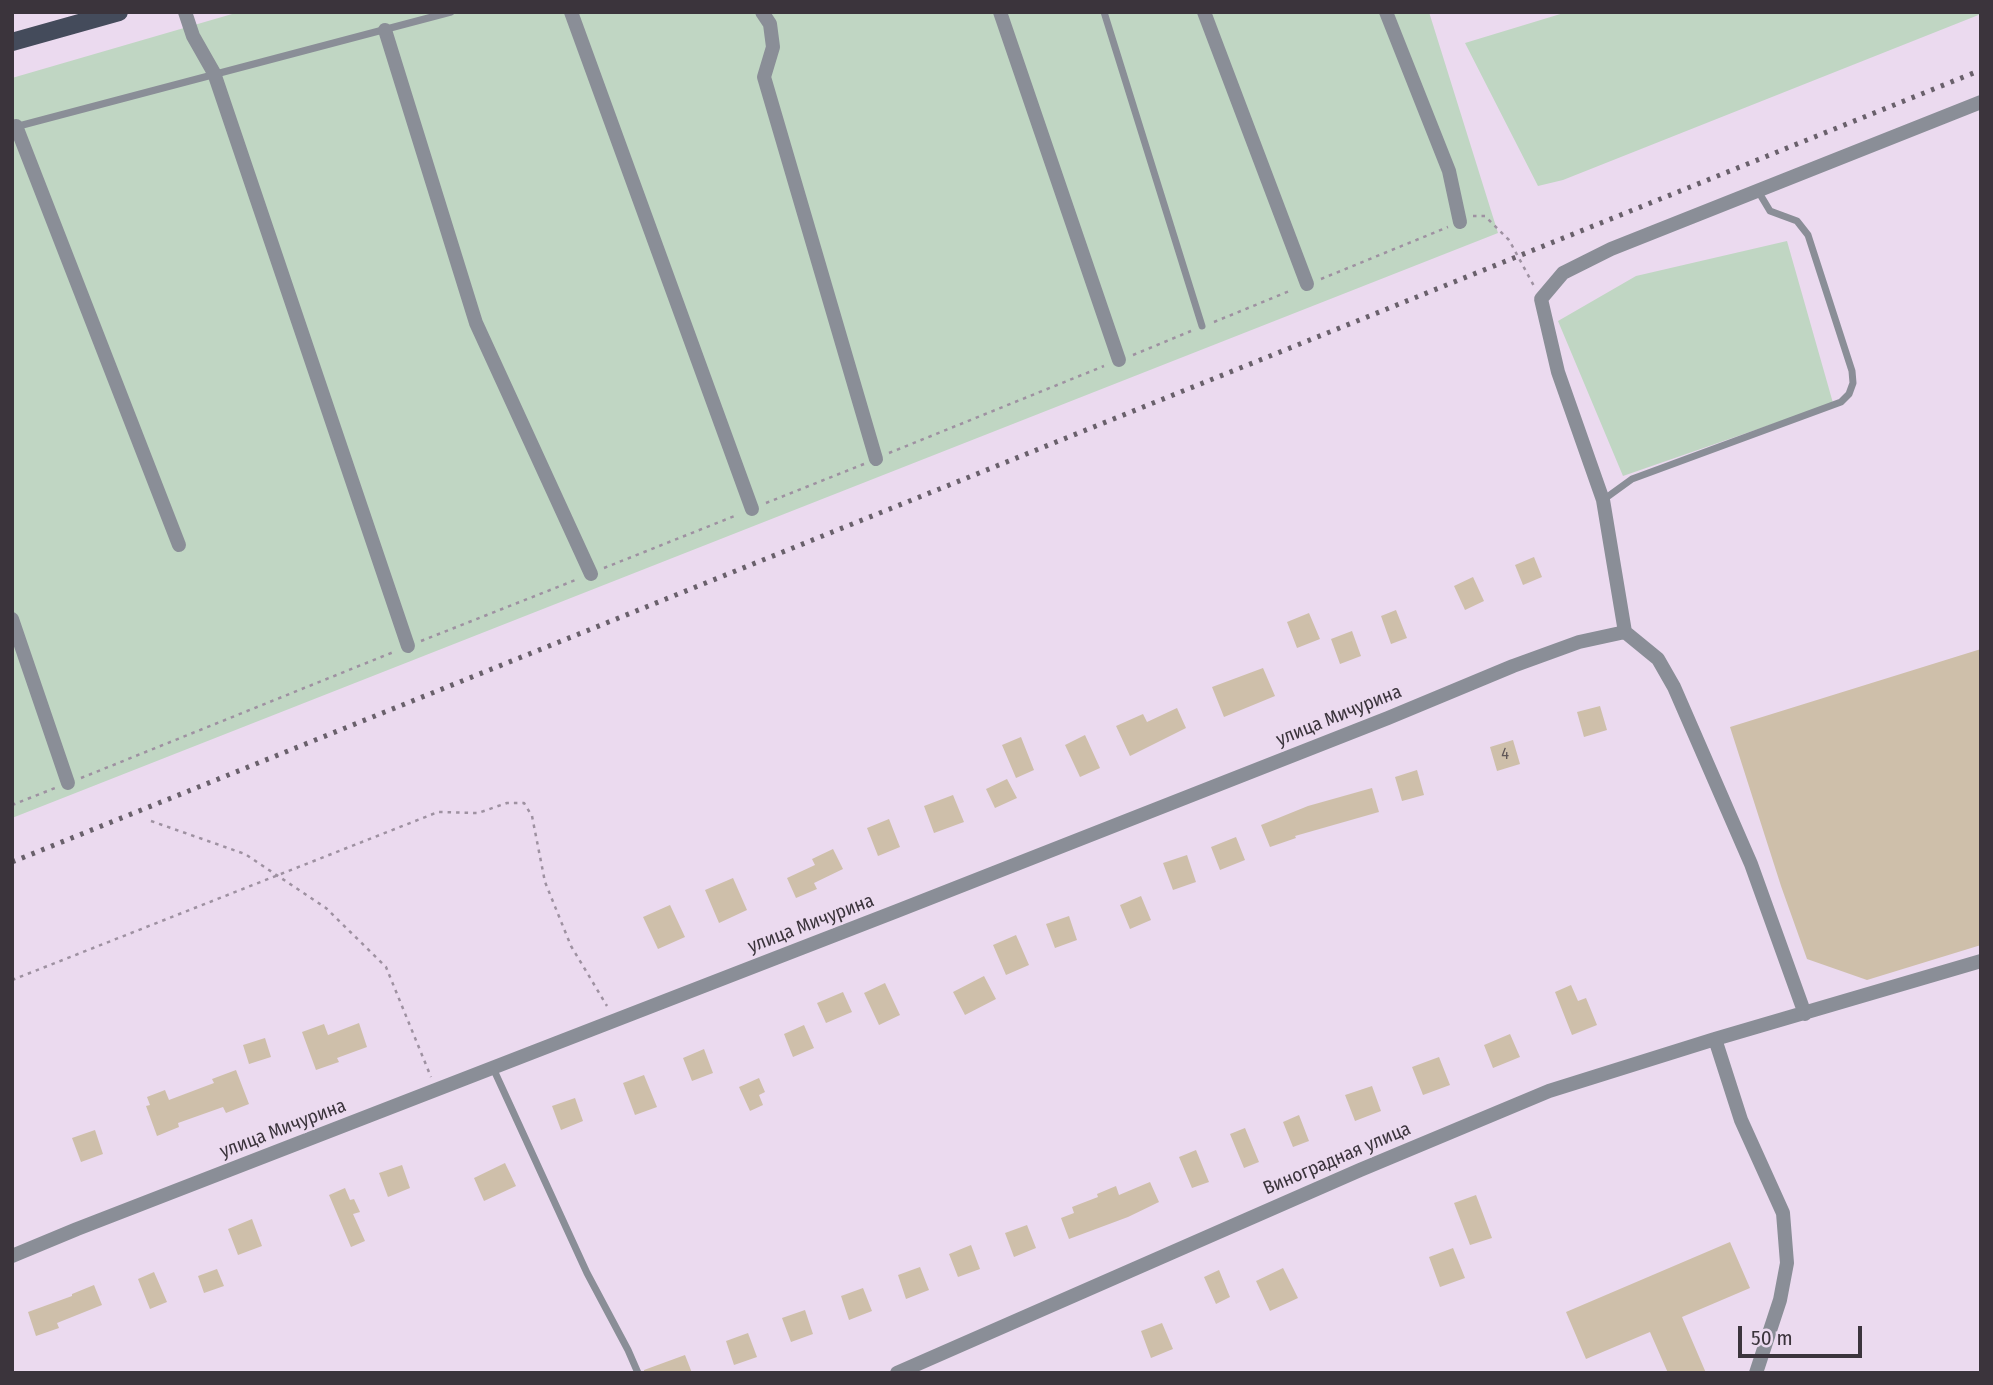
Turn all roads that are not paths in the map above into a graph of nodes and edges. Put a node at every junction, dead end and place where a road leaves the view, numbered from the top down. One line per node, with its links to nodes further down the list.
1 (119, 12): 11 (main road)
2 (185, 12): 12 (street)
3 (451, 12): 10 (lane)
4 (571, 12): 22 (street)
5 (762, 12): 20 (street)
6 (1000, 12): 19 (street)
7 (1104, 12): 18 (lane)
8 (1204, 12): 17 (street)
9 (1386, 12): 16 (street)
10 (385, 30): 12 (lane); 24 (street)
11 (12, 42)
12 (214, 73): 14 (lane); 27 (street)
13 (1981, 102): 15 (street)
14 (14, 127): 23 (street)
15 (1758, 191): 21 (street); 21 (lane)
16 (1460, 222)
17 (1307, 284)
18 (1202, 326)
19 (1119, 360)
20 (876, 459)
21 (1603, 500): 26 (street)
22 (752, 509)
23 (180, 545)
24 (590, 573)
25 (12, 619): 28 (street)
26 (1625, 632): 30 (street); 32 (street, улица Мичурина)
27 (408, 646)
28 (68, 783)
29 (1981, 961): 30 (street, Виноградная улица)
30 (1805, 1014): 31 (street, Виноградная улица)
31 (1715, 1039): 35 (street, Виноградная улица); 36 (street)
32 (493, 1068): 33 (street, улица Мичурина); 34 (lane)
33 (12, 1256)
34 (638, 1373)
35 (897, 1373)
36 (1756, 1373)

